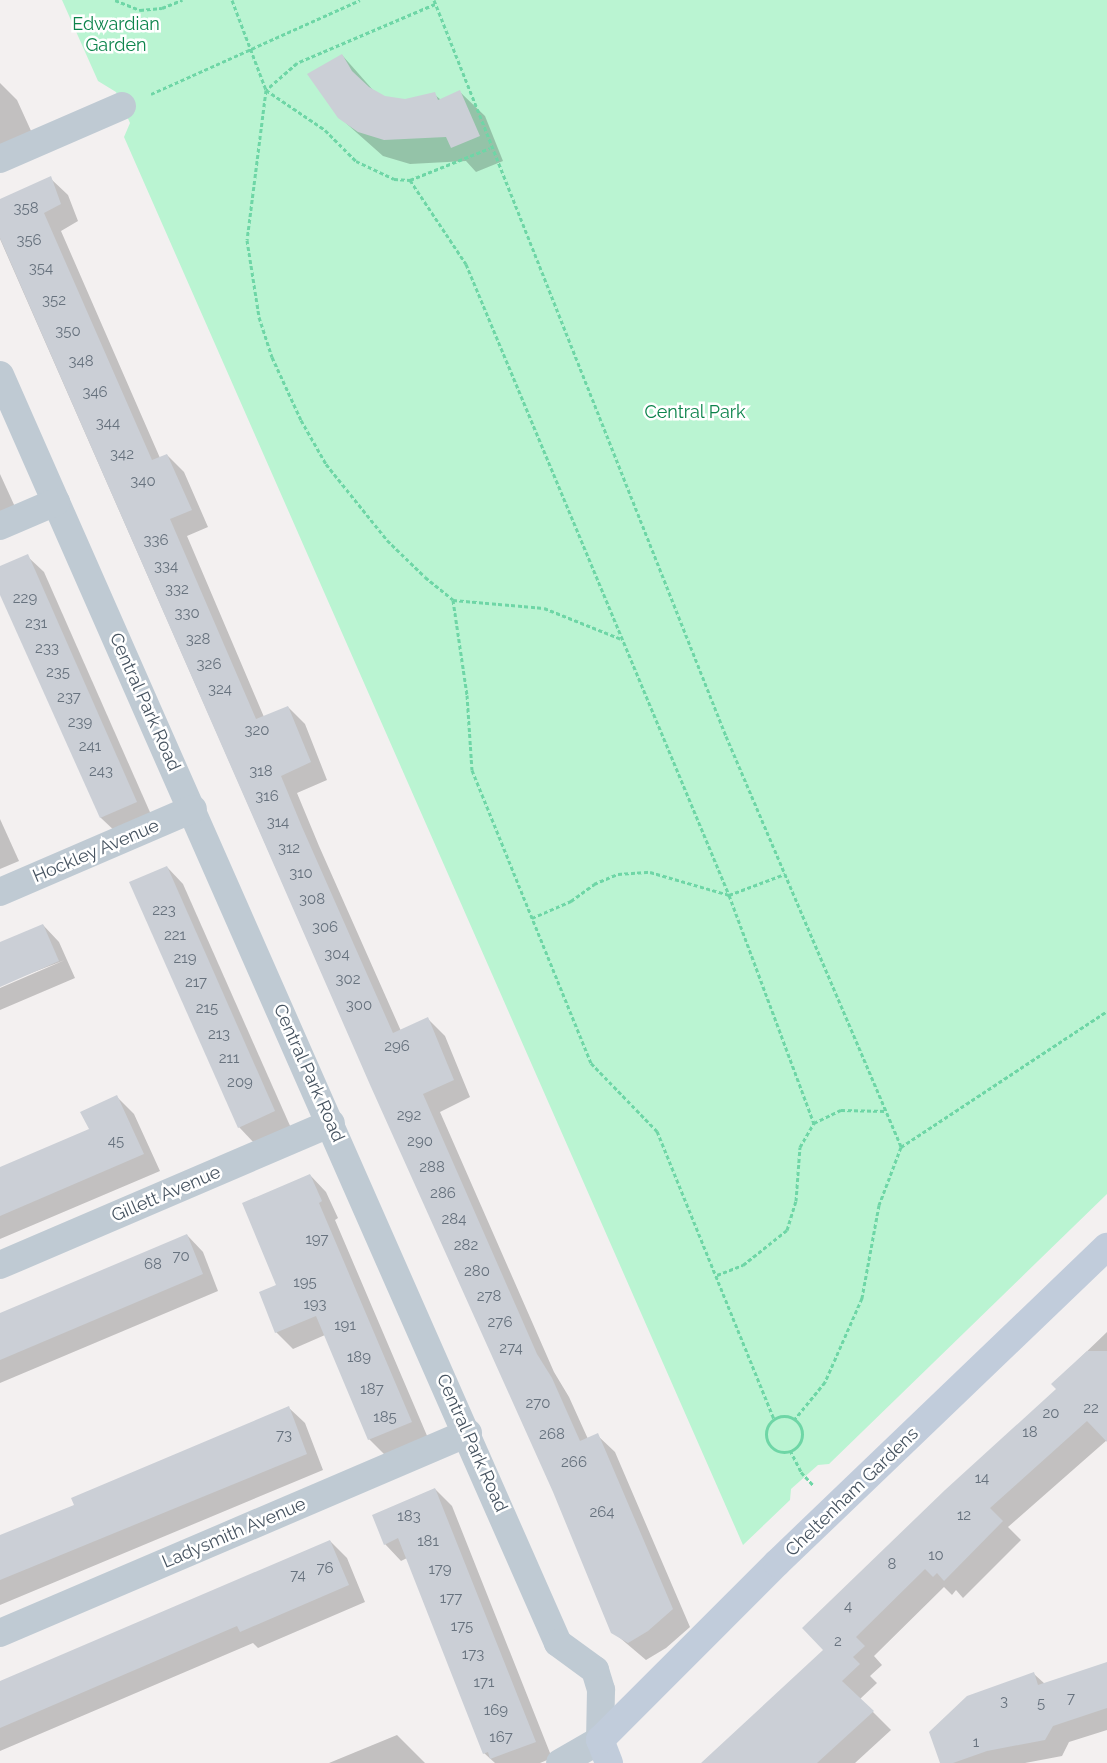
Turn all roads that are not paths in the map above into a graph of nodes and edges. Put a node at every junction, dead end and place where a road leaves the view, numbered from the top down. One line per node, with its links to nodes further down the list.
1 (122, 106): 2 (street)
2 (0, 159)
3 (0, 375): 4 (street, Central Park Road)
4 (56, 502): 5 (street); 6 (street, Central Park Road)
5 (0, 526)
6 (192, 809): 7 (street, Hockley Avenue); 8 (street, Central Park Road)
7 (0, 892)
8 (331, 1123): 10 (street, Gillett Avenue); 11 (street, Central Park Road)
9 (1107, 1247): 13 (main road, Cheltenham Gardens)
10 (0, 1265)
11 (468, 1433): 12 (street, Ladysmith Avenue); 13 (street, Central Park Road)
12 (0, 1633)
13 (604, 1751): 14 (street)
14 (560, 1763)

